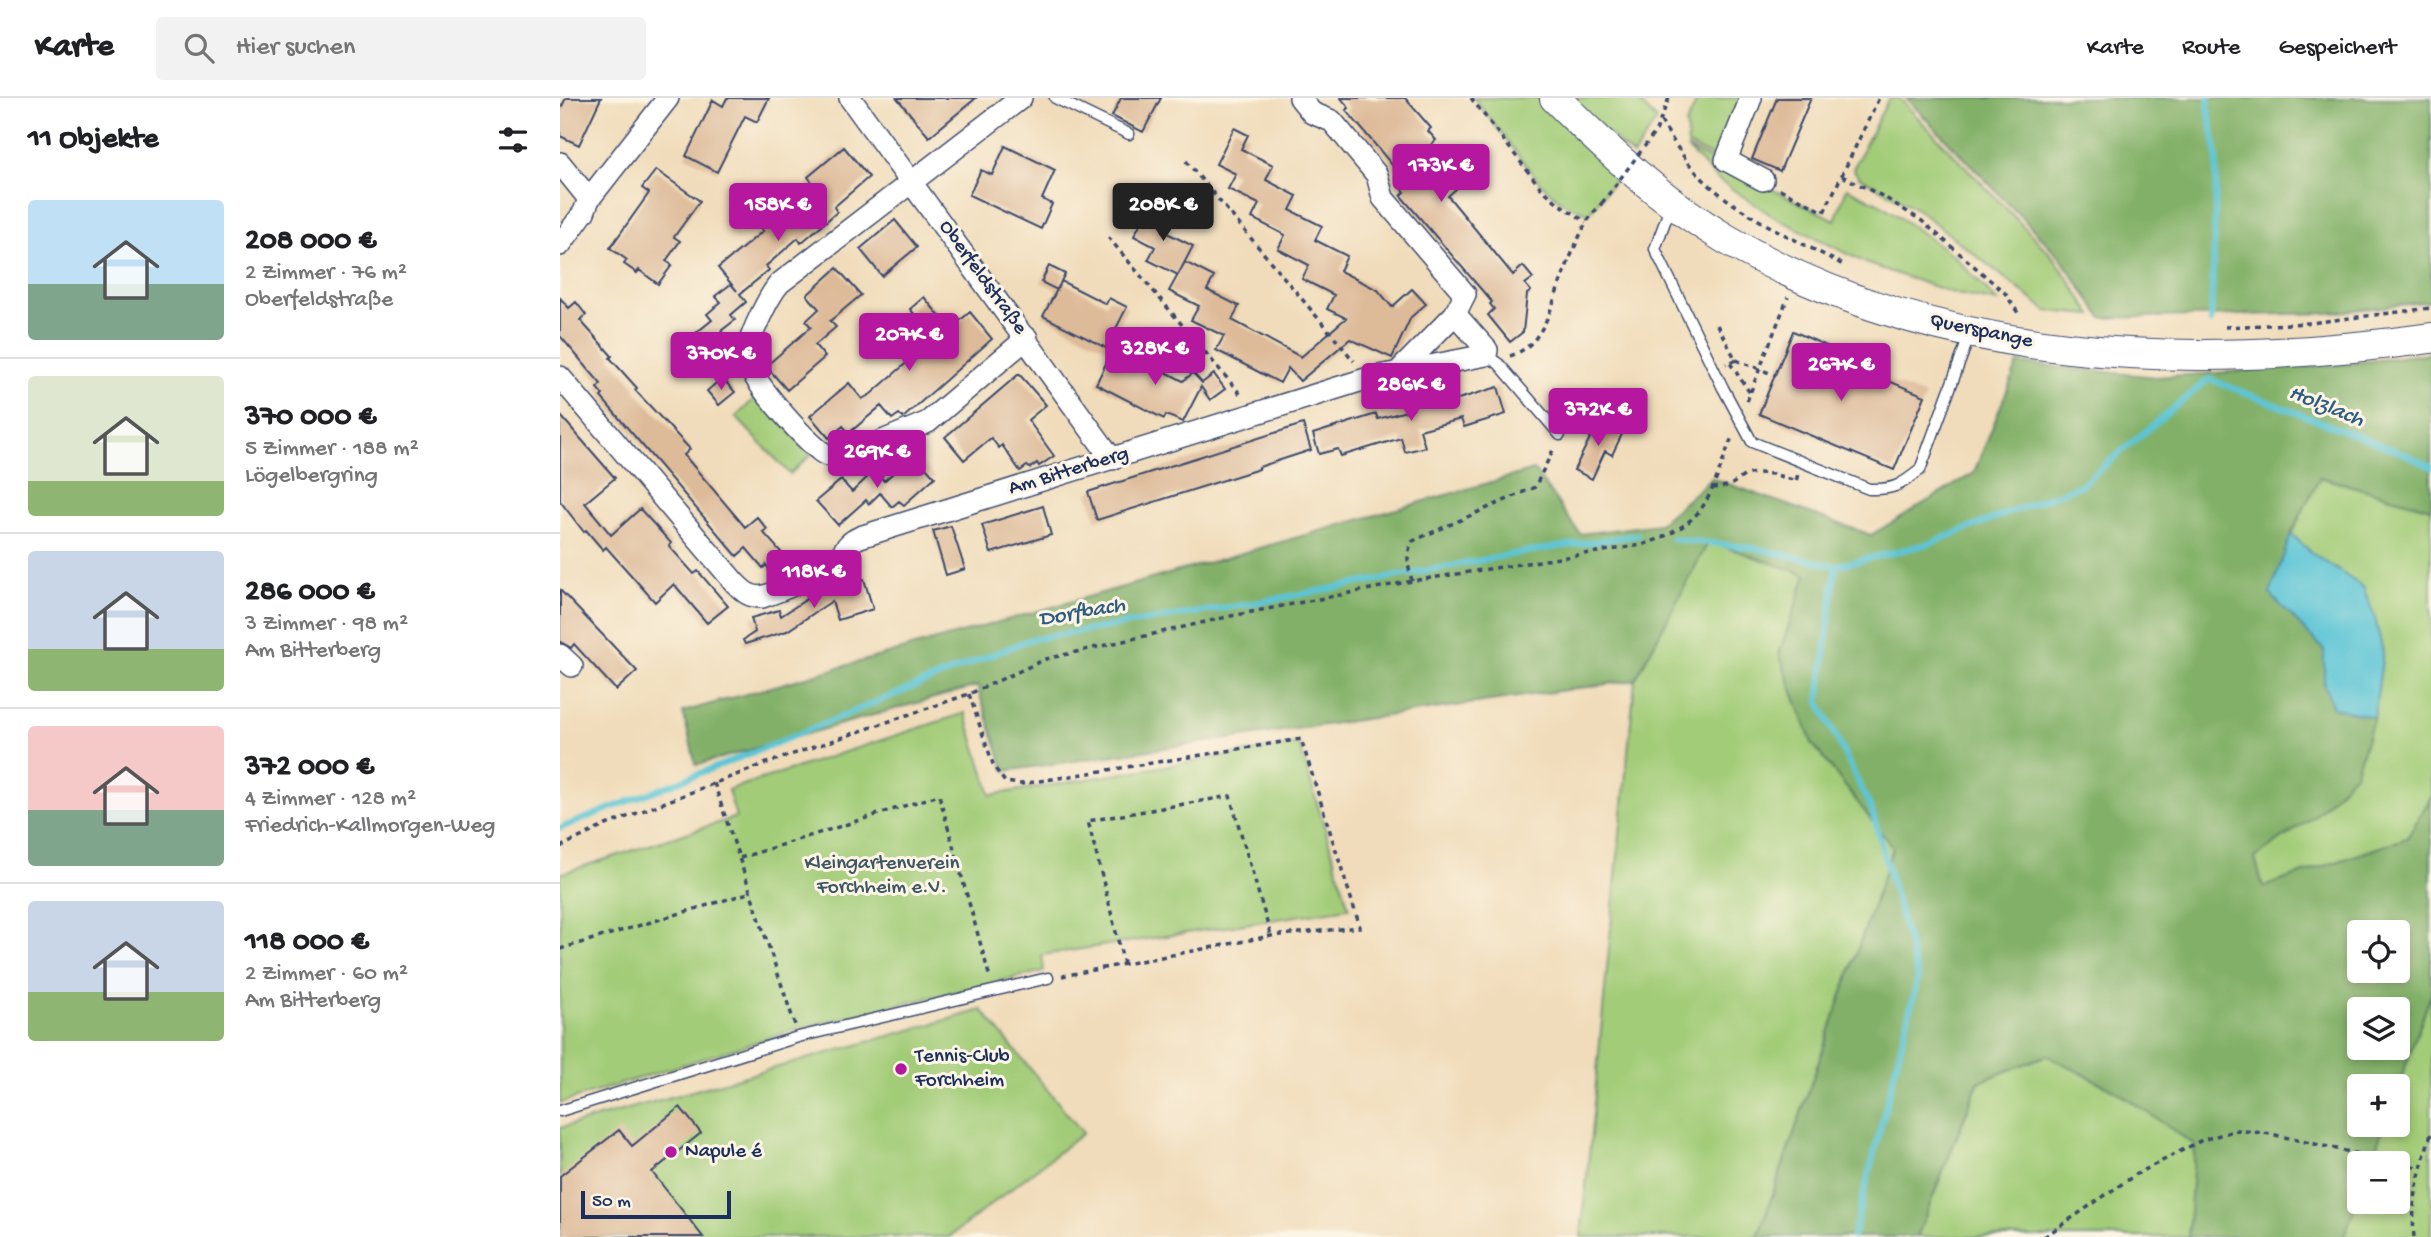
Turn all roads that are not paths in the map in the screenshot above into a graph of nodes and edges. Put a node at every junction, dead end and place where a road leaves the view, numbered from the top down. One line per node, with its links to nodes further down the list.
1 (668, 98): 12 (street)
2 (850, 98): 11 (street, Oberfeldstraße)
3 (1021, 98): 11 (street)
4 (1055, 98): 8 (lane)
5 (1300, 98): 15 (street)
6 (1555, 98): 13 (main road, Querspange)
7 (1751, 98): 10 (street)
8 (1129, 134)
9 (560, 163): 12 (street)
10 (1763, 180)
11 (912, 183): 17 (street, Oberfeldstraße); 17 (street)
12 (589, 199): 14 (street)
13 (1675, 204): 16 (main road, Querspange); 16 (lane, bridge)
14 (560, 244)
15 (1455, 314): 19 (street); 20 (street)
16 (1970, 334): 18 (main road, Querspange)
17 (1027, 338): 23 (street, Oberfeldstraße)
18 (2431, 338)
19 (1486, 355): 20 (street, Am Bitterberg); 22 (lane)
20 (1400, 370): 23 (street, Am Bitterberg)
21 (560, 377): 23 (street, Am Bitterberg)
22 (1560, 435)
23 (1112, 459)
24 (1048, 978): 25 (lane)
25 (560, 1111)

